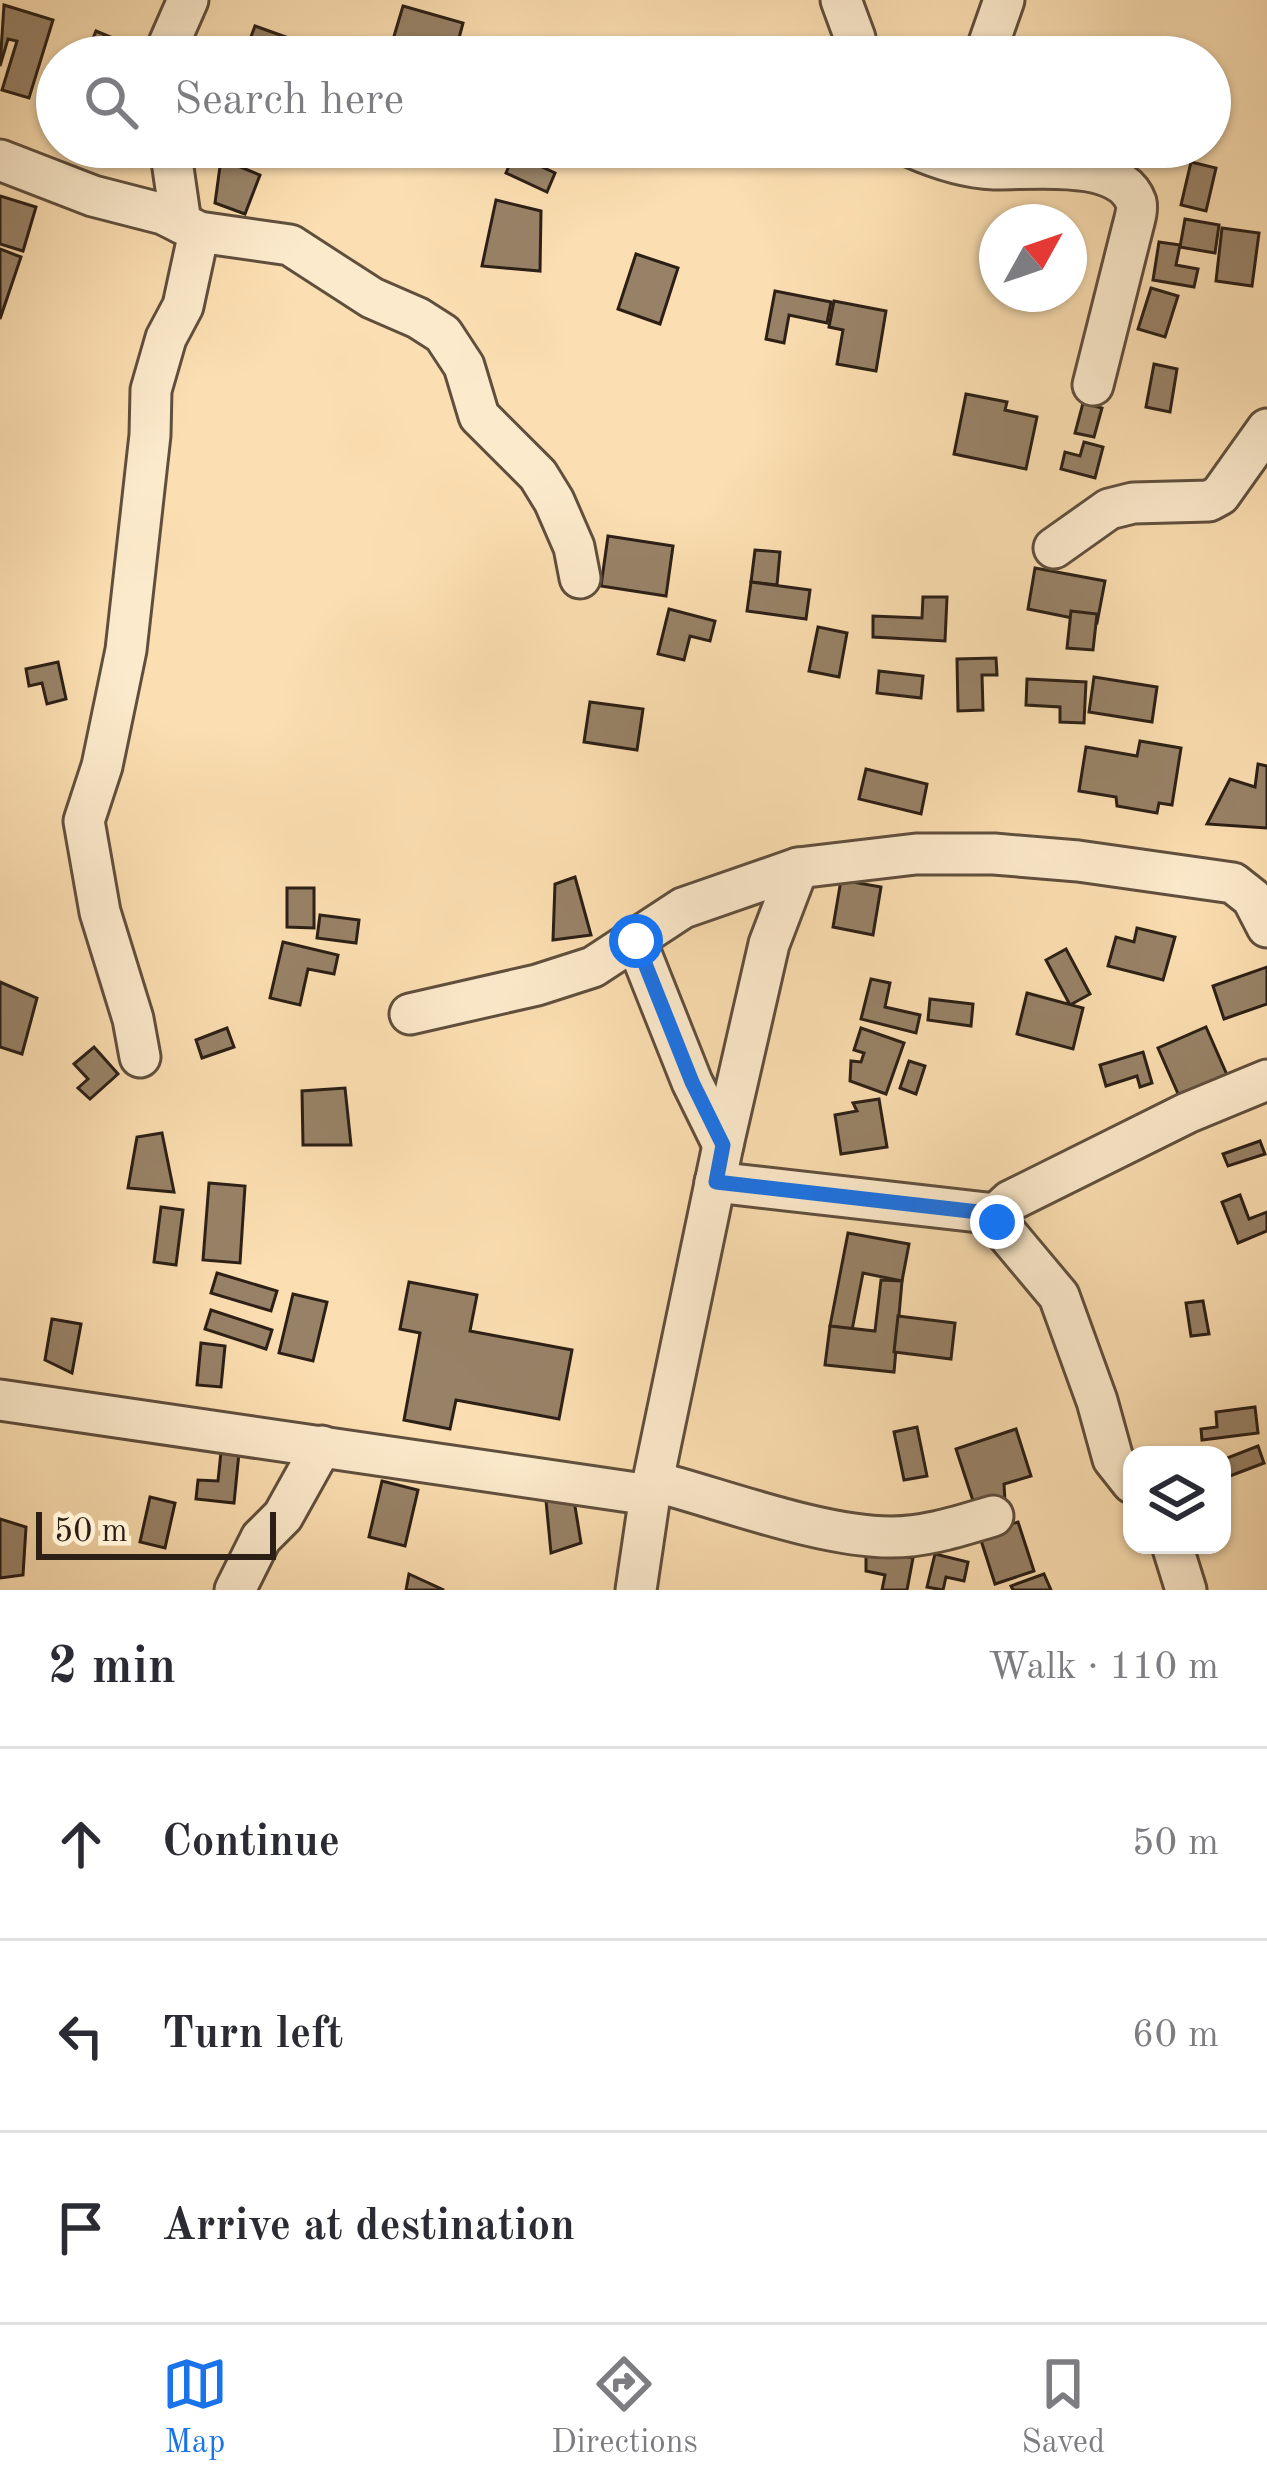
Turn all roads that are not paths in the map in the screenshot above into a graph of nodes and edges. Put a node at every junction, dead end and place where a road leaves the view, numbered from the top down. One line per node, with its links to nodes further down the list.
1 (188, 0): 4 (street)
2 (841, 0): 5 (street)
3 (1004, 0): 6 (street)
4 (172, 36)
5 (854, 36)
6 (991, 36)
7 (0, 160): 10 (street)
8 (175, 168): 10 (street)
9 (1058, 168): 11 (street)
10 (190, 228): 14 (street); 19 (street)
11 (1093, 386)
12 (1267, 429): 13 (street)
13 (1054, 548)
14 (580, 578)
15 (798, 868): 16 (street); 17 (street); 21 (street)
16 (1267, 927)
17 (636, 941): 18 (street); 21 (street)
18 (410, 1014)
19 (140, 1058)
20 (1267, 1080): 22 (street)
21 (719, 1164): 22 (street); 26 (street)
22 (996, 1214): 25 (street)
23 (0, 1400): 24 (street)
24 (322, 1446): 26 (street); 29 (street)
25 (1123, 1472)
26 (651, 1488): 27 (street); 30 (street)
27 (993, 1516)
28 (1175, 1554): 31 (street)
29 (235, 1590)
30 (636, 1590)
31 (1186, 1590)

